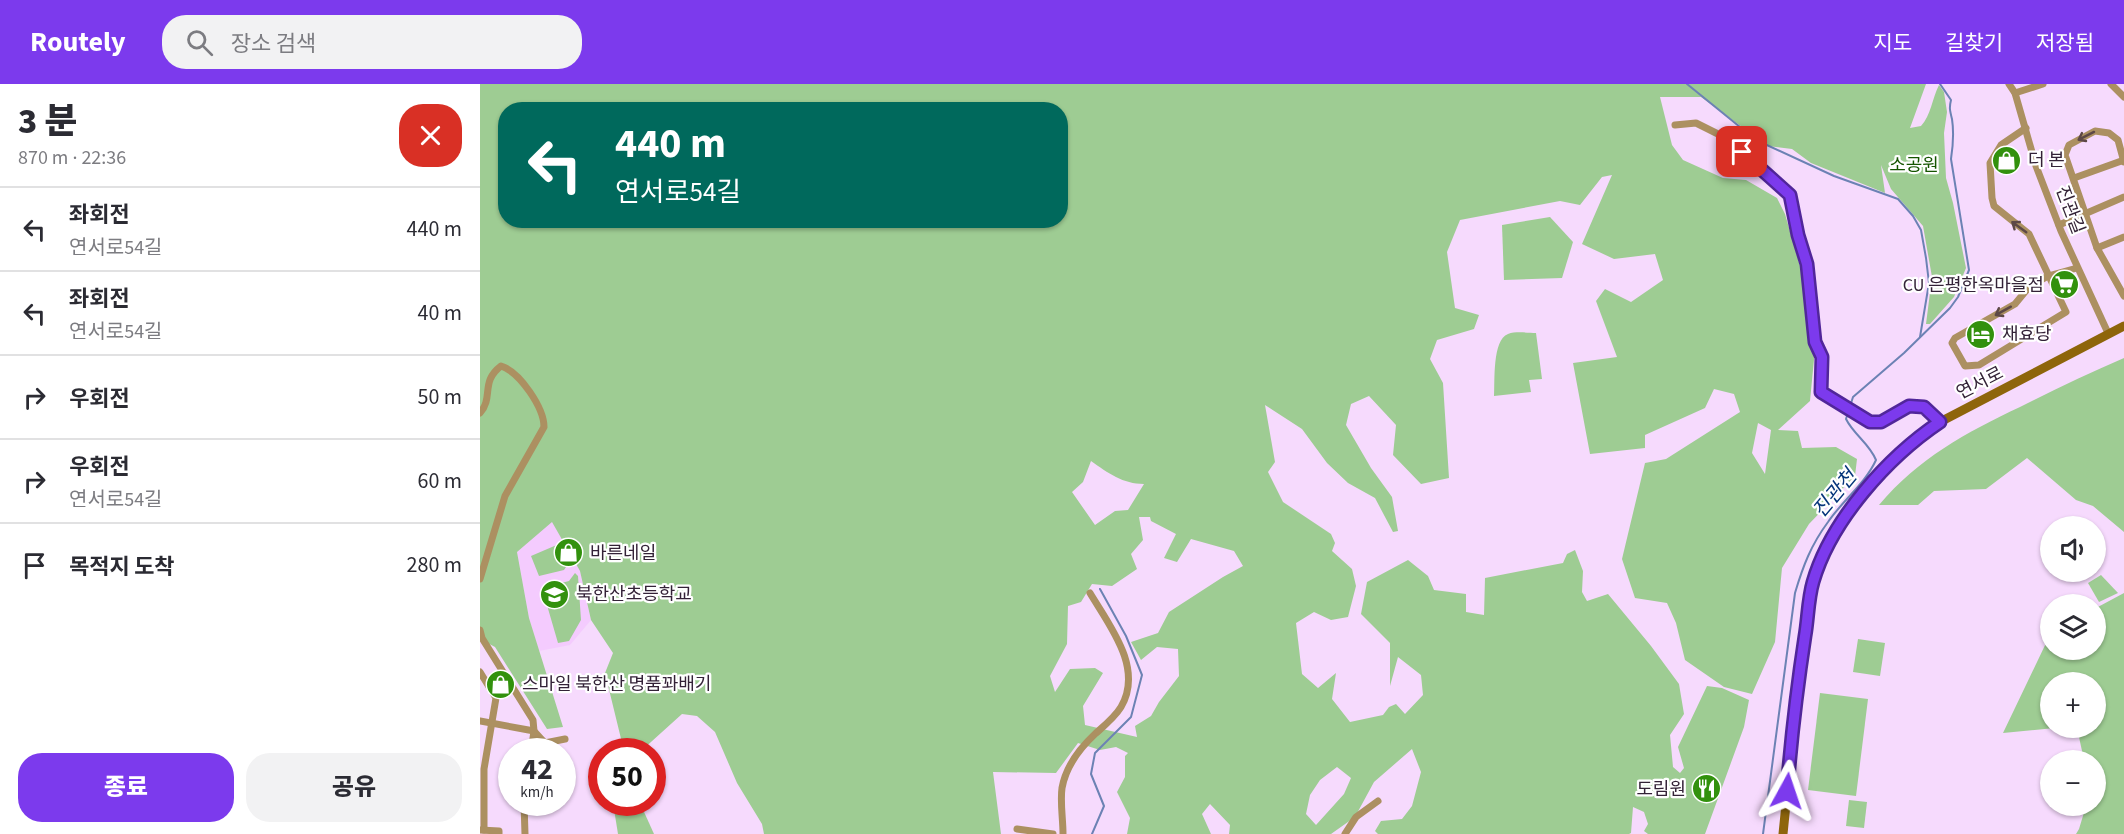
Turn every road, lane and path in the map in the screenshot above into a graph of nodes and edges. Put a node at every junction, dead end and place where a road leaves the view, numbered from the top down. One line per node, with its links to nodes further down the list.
1 (2009, 84): 4 (street, 진관길)
2 (2043, 84): 4 (street)
3 (2111, 84): 5 (street)
4 (2015, 93): 7 (street, 진관길)
5 (2124, 97)
6 (1675, 125): 21 (street)
7 (2026, 128): 12 (street, 진관길); 16 (street, one-way to 7)
8 (2124, 161): 9 (street); 9 (street, one-way to 9)
9 (2074, 178): 11 (street)
10 (2124, 198): 11 (street)
11 (2085, 215): 12 (street); 14 (street)
12 (2059, 225): 15 (street, 진관길)
13 (2124, 237): 14 (street)
14 (2097, 248): 17 (street)
15 (2077, 268): 16 (street); 19 (street, 진관길)
16 (2049, 276): 16 (street, one-way to 16)
17 (2124, 296)
18 (2124, 326): 19 (main road, 연서로)
19 (2108, 333): 21 (main road, 연서로)
20 (480, 414): 22 (street)
21 (1940, 422): 40 (main road, 연서로)
22 (480, 579)
23 (1090, 593): 38 (street)
24 (480, 630): 28 (street)
25 (480, 672): 27 (street)
26 (480, 721): 27 (street)
27 (493, 723): 28 (street); 33 (street)
28 (534, 731): 29 (street); 30 (street)
29 (533, 738)
30 (540, 738)
31 (1378, 801): 39 (street)
32 (524, 816): 36 (street)
33 (482, 830): 35 (street)
34 (1017, 830): 37 (street)
35 (499, 834)
36 (525, 834)
37 (1053, 834)
38 (1063, 834)
39 (1345, 834)
40 (1782, 834)

